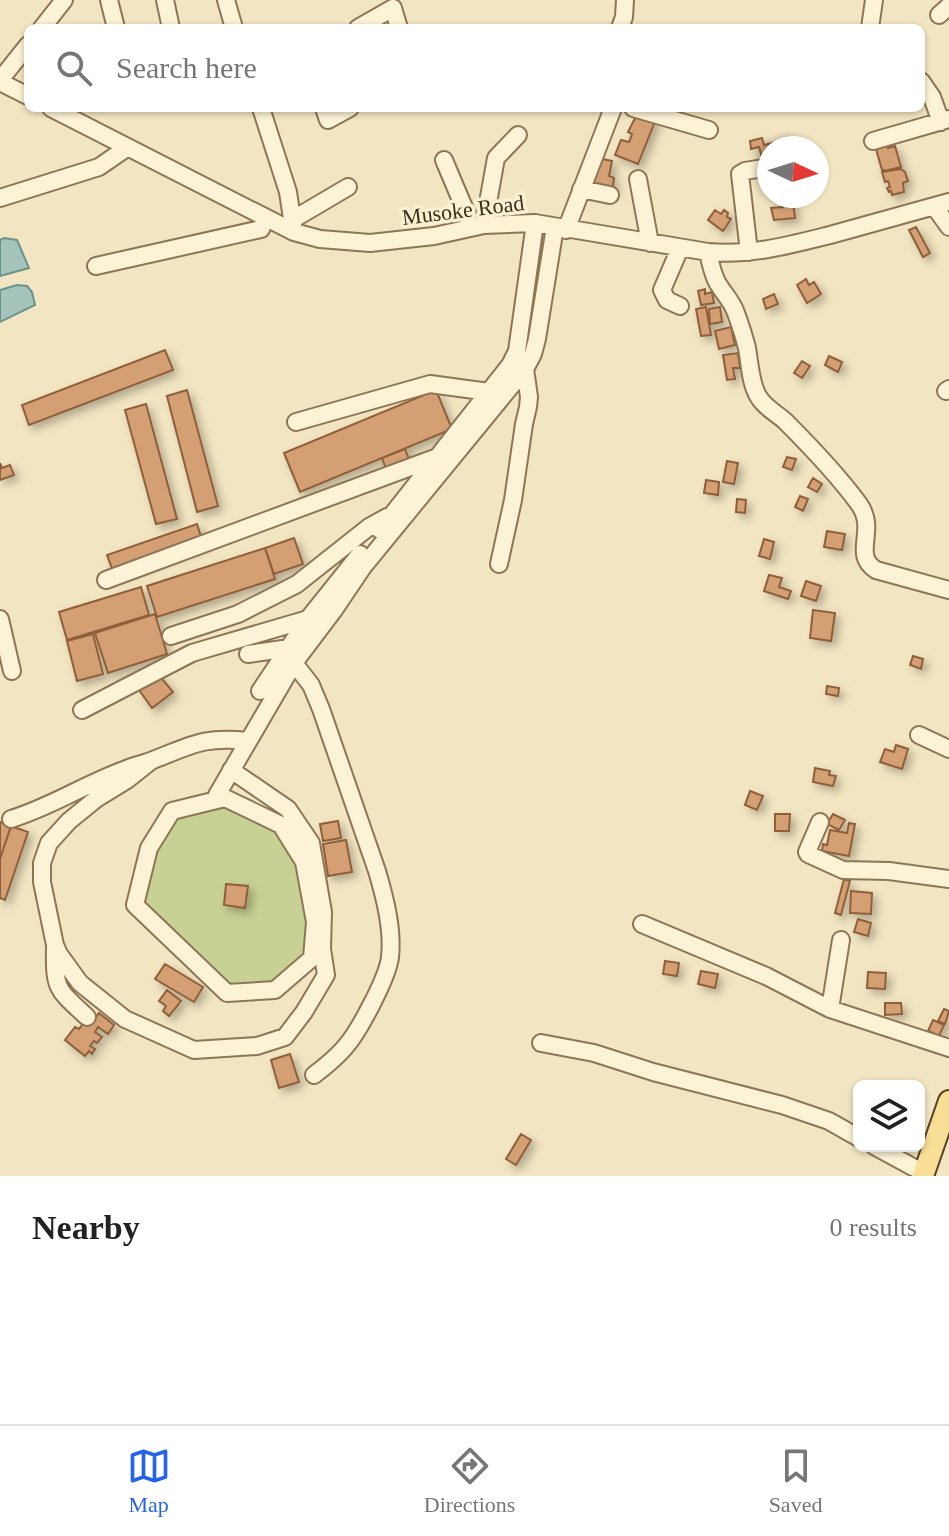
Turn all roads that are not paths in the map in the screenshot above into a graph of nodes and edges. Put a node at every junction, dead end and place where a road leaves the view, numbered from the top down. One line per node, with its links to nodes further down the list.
1 (64, 0): 7 (street)
2 (109, 0): 8 (street)
3 (165, 0): 9 (street)
4 (226, 0): 10 (street)
5 (625, 0): 13 (street)
6 (874, 0): 14 (street)
7 (45, 24)
8 (115, 24)
9 (170, 24)
10 (233, 24)
11 (365, 24): 12 (street)
12 (398, 24)
13 (621, 24)
14 (871, 24)
15 (24, 50): 16 (street)
16 (0, 81): 18 (street)
17 (925, 87): 25 (street)
18 (24, 94)
19 (59, 112): 29 (street, Musoke Road)
20 (263, 112): 40 (street)
21 (325, 112): 22 (street)
22 (343, 112)
23 (611, 112): 34 (street)
24 (647, 112): 26 (street)
25 (945, 120): 28 (street)
26 (709, 130)
27 (518, 135): 41 (street)
28 (873, 141)
29 (128, 147): 36 (street); 38 (street, Musoke Road)
30 (444, 160): 41 (street)
31 (757, 169): 47 (street)
32 (638, 179): 44 (street)
33 (348, 187): 40 (street)
34 (581, 189): 35 (street); 43 (street)
35 (610, 195)
36 (0, 198)
37 (941, 204): 42 (street); 47 (street, Musoke Road)
38 (266, 218): 40 (street, Musoke Road); 48 (street)
39 (535, 223): 41 (street, Musoke Road); 43 (street, Musoke Road); 51 (street)
40 (293, 226): 41 (street, Musoke Road)
41 (477, 227)
42 (949, 227)
43 (560, 229): 44 (street, Musoke Road); 50 (street)
44 (650, 243): 45 (street, Musoke Road)
45 (680, 248): 46 (street, Musoke Road); 49 (street)
46 (708, 252): 47 (street, Musoke Road); 57 (street)
47 (749, 252)
48 (96, 266)
49 (680, 306)
50 (525, 369): 55 (street); 62 (street)
51 (489, 392): 52 (street); 53 (street)
52 (296, 422)
53 (437, 458): 54 (street); 56 (street)
54 (392, 514): 59 (street); 60 (street)
55 (499, 564)
56 (106, 580)
57 (949, 590)
58 (0, 619): 63 (street)
59 (308, 619): 62 (street); 65 (street)
60 (171, 636)
61 (248, 654): 62 (street)
62 (291, 655): 64 (street); 67 (street); 82 (street)
63 (12, 671)
64 (260, 691)
65 (82, 710)
66 (919, 735): 68 (street)
67 (248, 741): 69 (street); 70 (street)
68 (949, 749)
69 (151, 761): 72 (street); 77 (street)
70 (231, 770): 71 (street); 77 (street)
71 (221, 796): 71 (street)
72 (11, 819)
73 (820, 822): 74 (street)
74 (949, 879)
75 (642, 924): 78 (street)
76 (841, 940): 78 (street)
77 (55, 945): 79 (street)
78 (830, 1009): 81 (street)
79 (87, 1017)
80 (541, 1043): 84 (street)
81 (949, 1048)
82 (314, 1075)
83 (949, 1101): 86 (main road)
84 (853, 1135)
85 (884, 1152): 86 (street)
86 (923, 1174)

